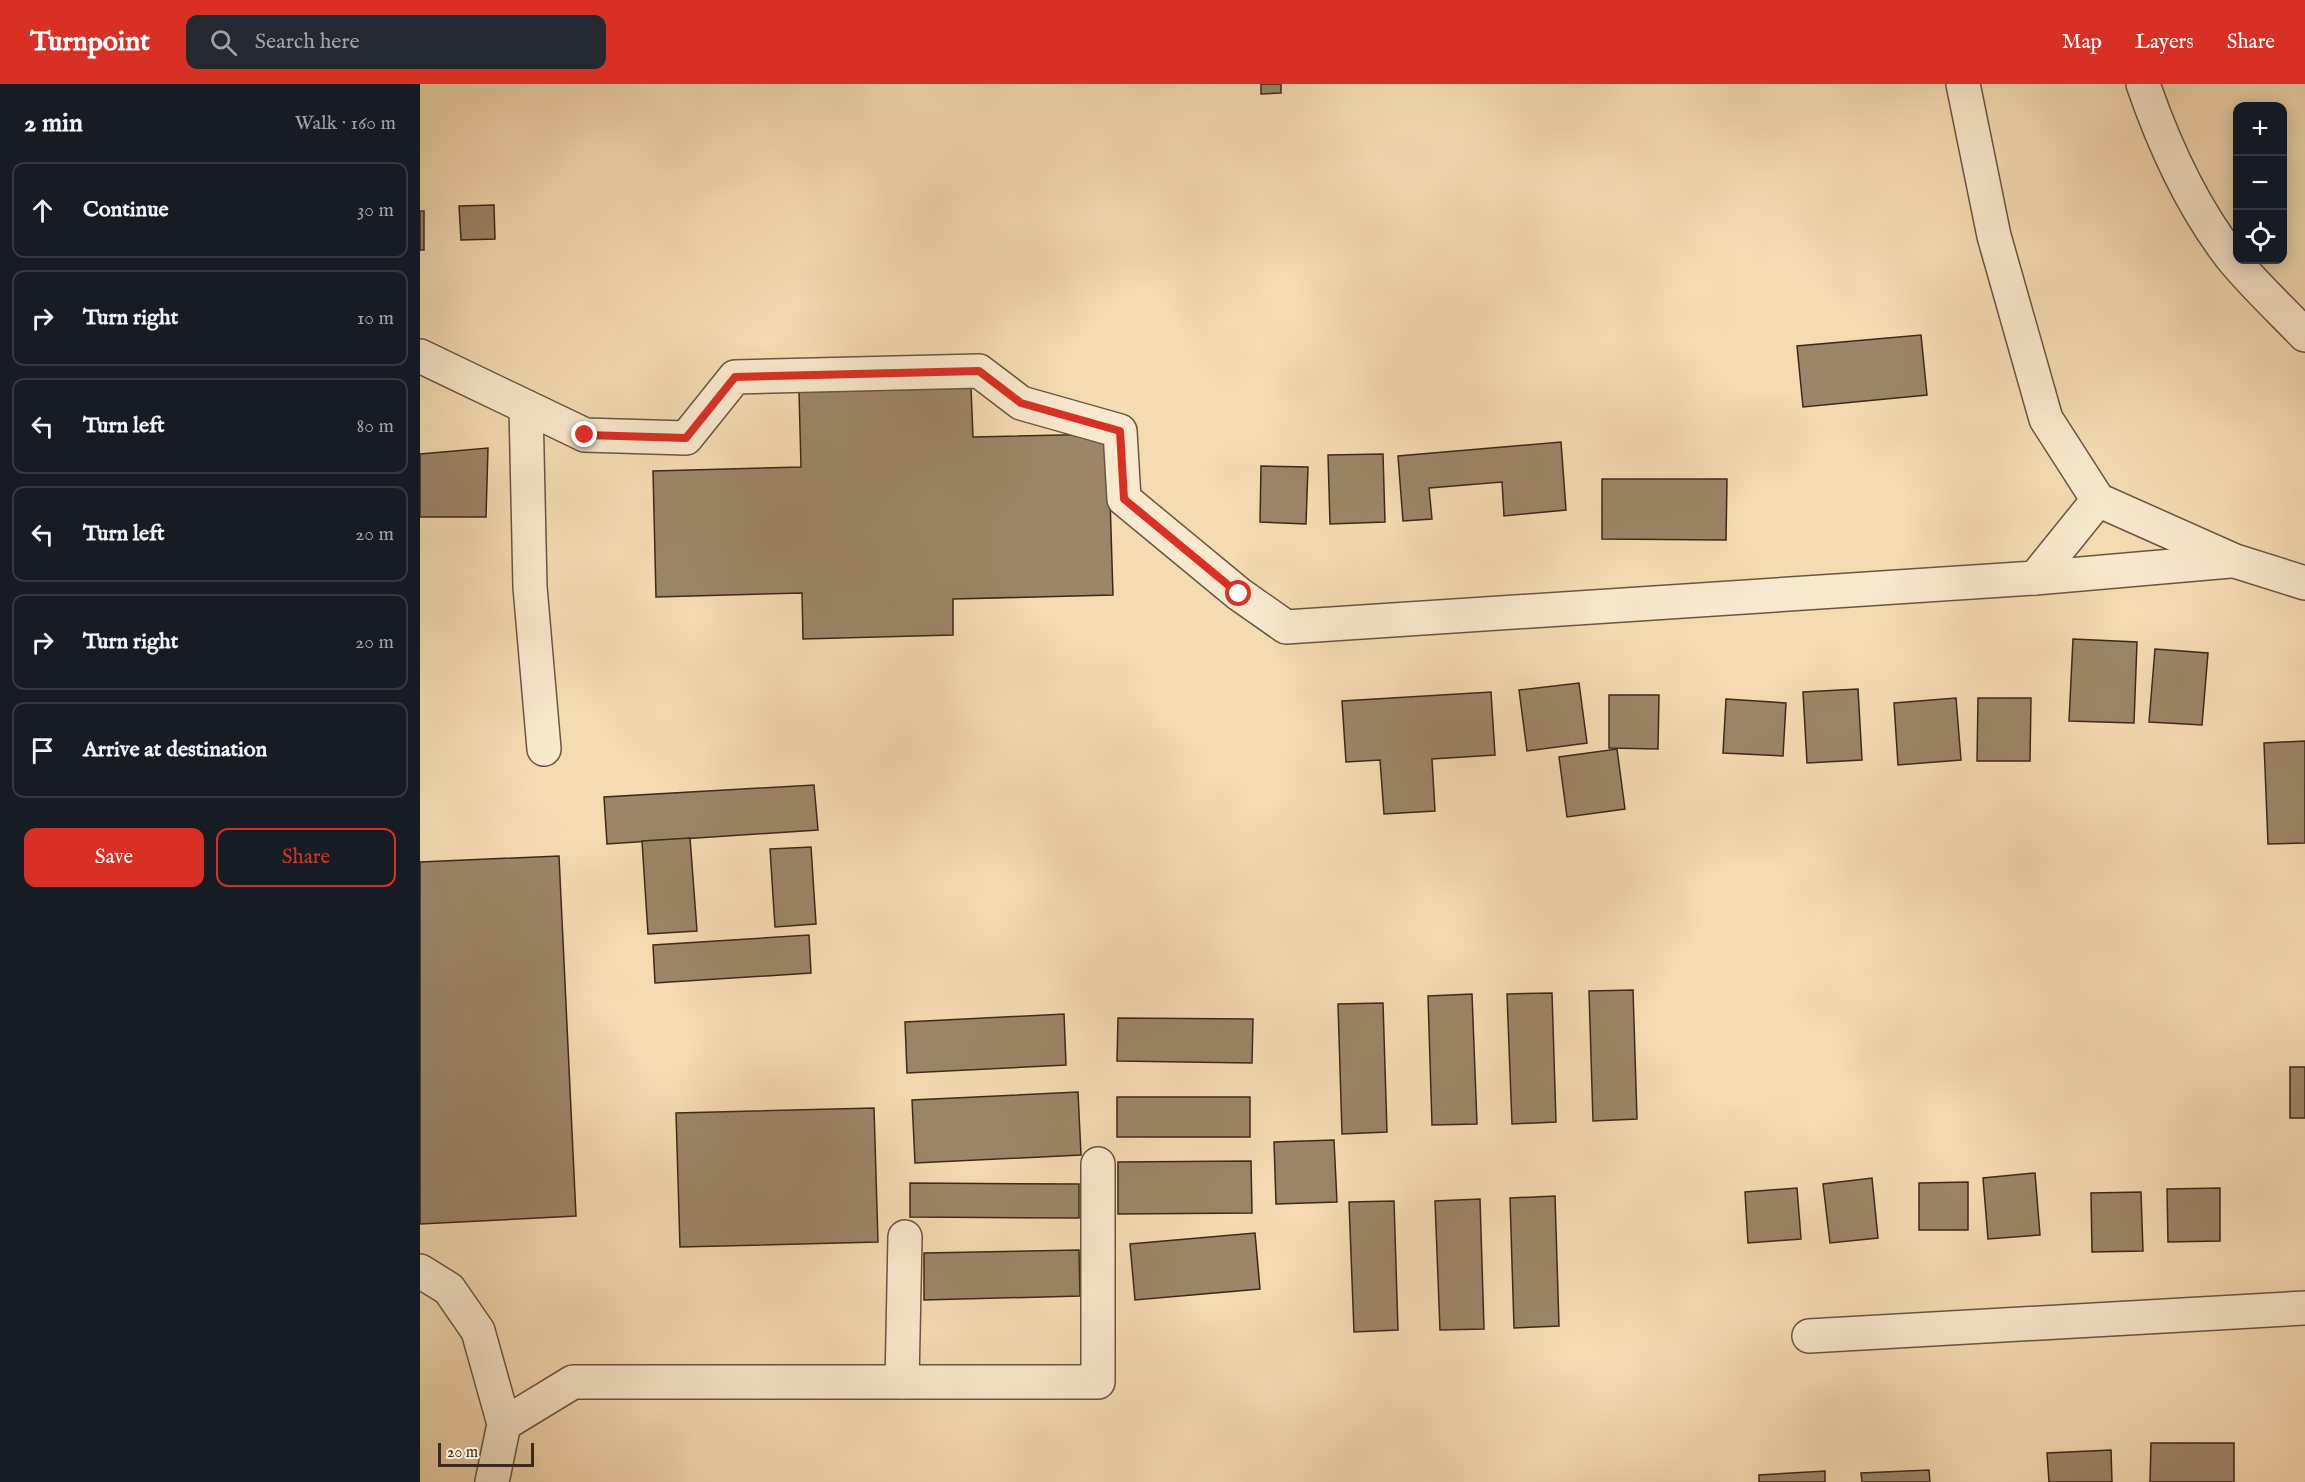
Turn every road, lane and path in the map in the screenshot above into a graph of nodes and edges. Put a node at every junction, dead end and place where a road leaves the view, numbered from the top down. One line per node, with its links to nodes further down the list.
1 (1963, 84): 6 (street)
2 (2143, 84): 3 (street)
3 (2305, 335)
4 (420, 356): 5 (street)
5 (526, 407): 8 (street); 10 (street)
6 (2098, 500): 7 (street); 8 (street)
7 (2235, 561): 8 (street); 9 (street)
8 (2035, 578)
9 (2305, 583)
10 (544, 749)
11 (1098, 1164): 16 (street)
12 (905, 1237): 16 (street)
13 (420, 1271): 17 (street)
14 (2305, 1308): 15 (street)
15 (1809, 1336)
16 (903, 1382): 17 (street)
17 (504, 1424): 18 (street)
18 (492, 1482)

